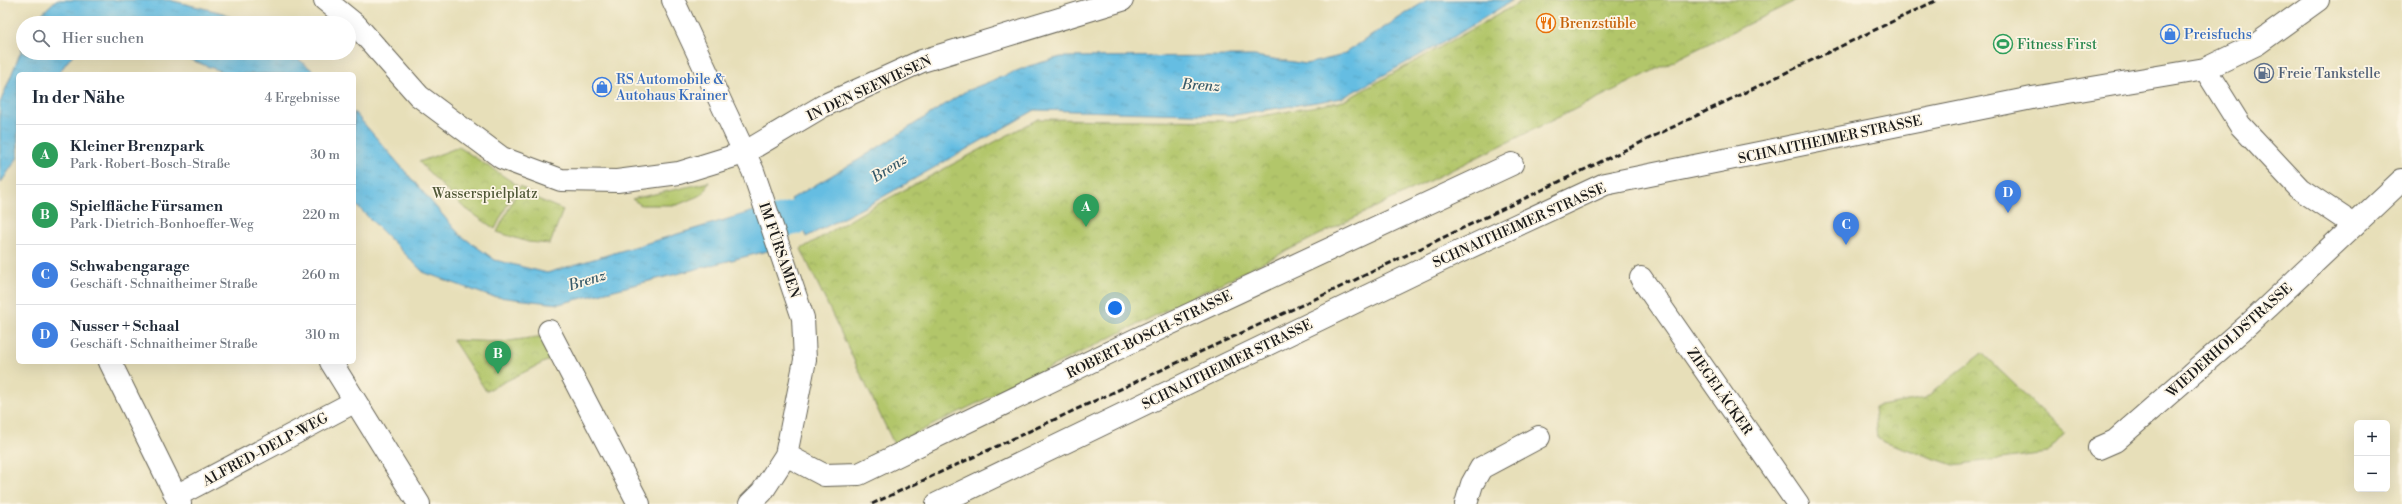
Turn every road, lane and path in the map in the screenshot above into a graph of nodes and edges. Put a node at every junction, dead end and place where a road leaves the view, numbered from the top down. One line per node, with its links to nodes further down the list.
1 (325, 0): 5 (street, IN DEN SEEWIESEN)
2 (673, 0): 8 (street, IM FÜRSAMEN)
3 (1122, 0): 8 (street, IN DEN SEEWIESEN)
4 (2318, 0): 7 (street, SCHNAITHEIMER STRASSE)
5 (345, 16)
6 (356, 25): 8 (street, IN DEN SEEWIESEN)
7 (2205, 68): 11 (street); 24 (street, SCHNAITHEIMER STRASSE)
8 (744, 153): 19 (street, IM FÜRSAMEN)
9 (1512, 164): 19 (street, ROBERT-BOSCH-STRASSE)
10 (2402, 180): 11 (street, WIEDERHOLDSTRASSE)
11 (2354, 224): 18 (street, WIEDERHOLDSTRASSE)
12 (1642, 278): 26 (street, ZIEGELÄCKER)
13 (550, 331): 22 (street)
14 (111, 364): 20 (street, ALFRED-DELP-WEG)
15 (332, 364): 16 (street)
16 (354, 402): 20 (street, ALFRED-DELP-WEG); 21 (street)
17 (1539, 437): 25 (street)
18 (2099, 448)
19 (786, 455): 23 (street, IM FÜRSAMEN)
20 (178, 500)
21 (419, 504)
22 (639, 504)
23 (750, 504)
24 (937, 504)
25 (1466, 504)
26 (1798, 504)

